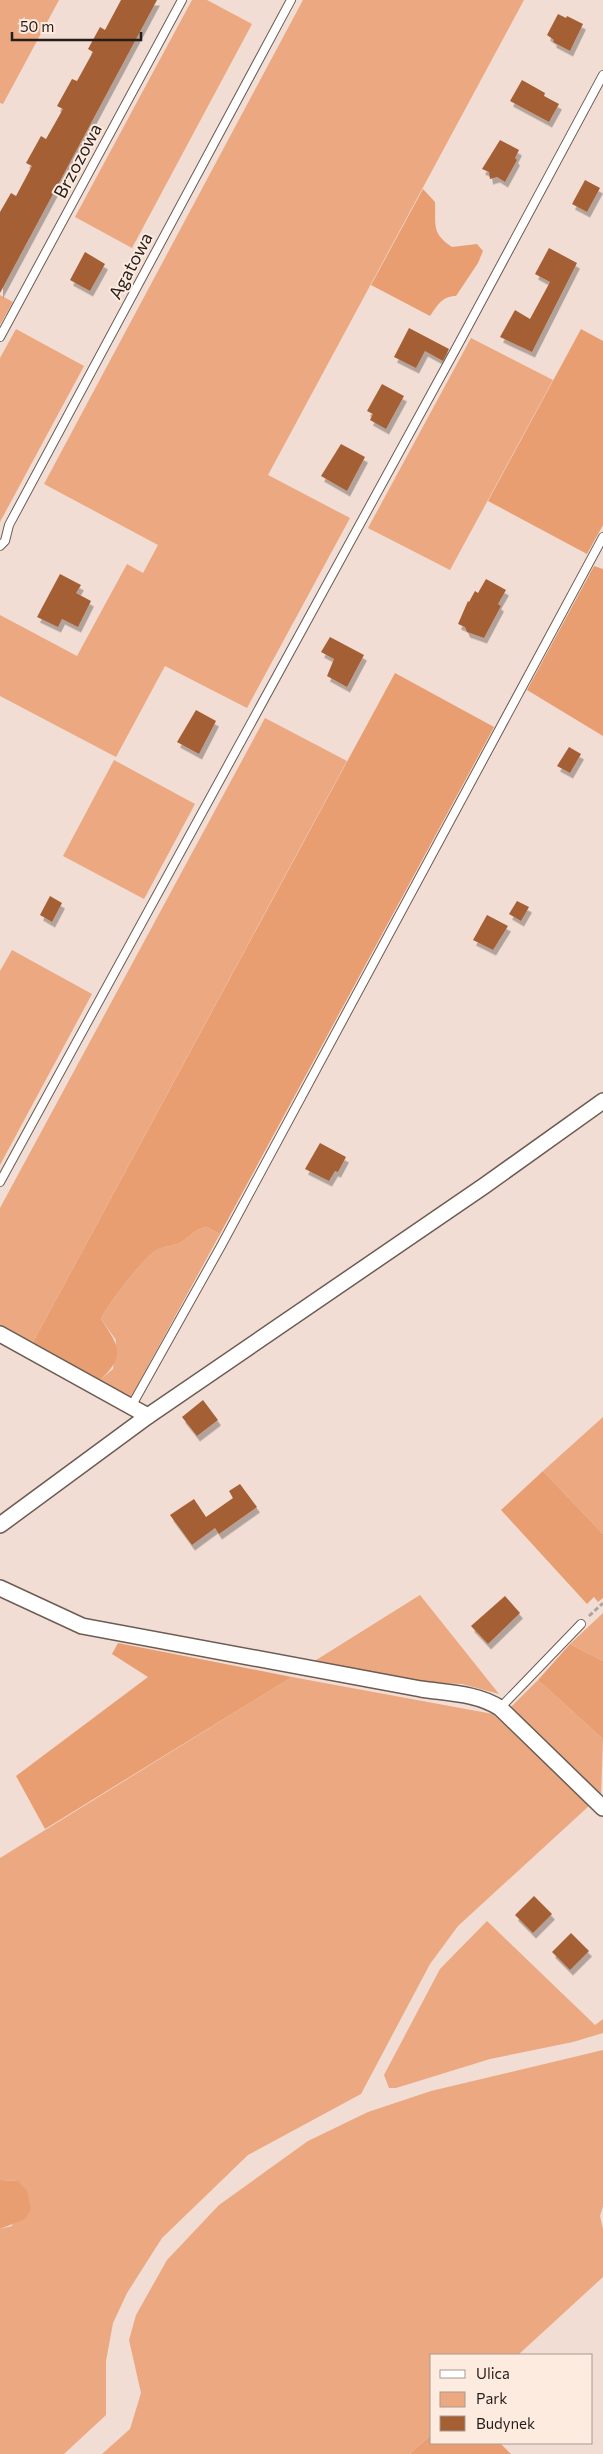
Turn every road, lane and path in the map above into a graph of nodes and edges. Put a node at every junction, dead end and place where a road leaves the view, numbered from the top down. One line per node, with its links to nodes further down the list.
1 (182, 0): 4 (lane, Brzozowa)
2 (291, 0): 6 (lane, Agatowa)
3 (603, 75): 8 (lane)
4 (0, 337)
5 (603, 537): 10 (lane)
6 (0, 546)
7 (603, 1101): 11 (street)
8 (0, 1182)
9 (0, 1334): 10 (street)
10 (132, 1406): 11 (street)
11 (148, 1416): 12 (street)
12 (0, 1525)
13 (0, 1588): 16 (street)
14 (603, 1603): 15 (path)
15 (581, 1624): 16 (lane)
16 (500, 1708): 17 (street)
17 (603, 1808)

